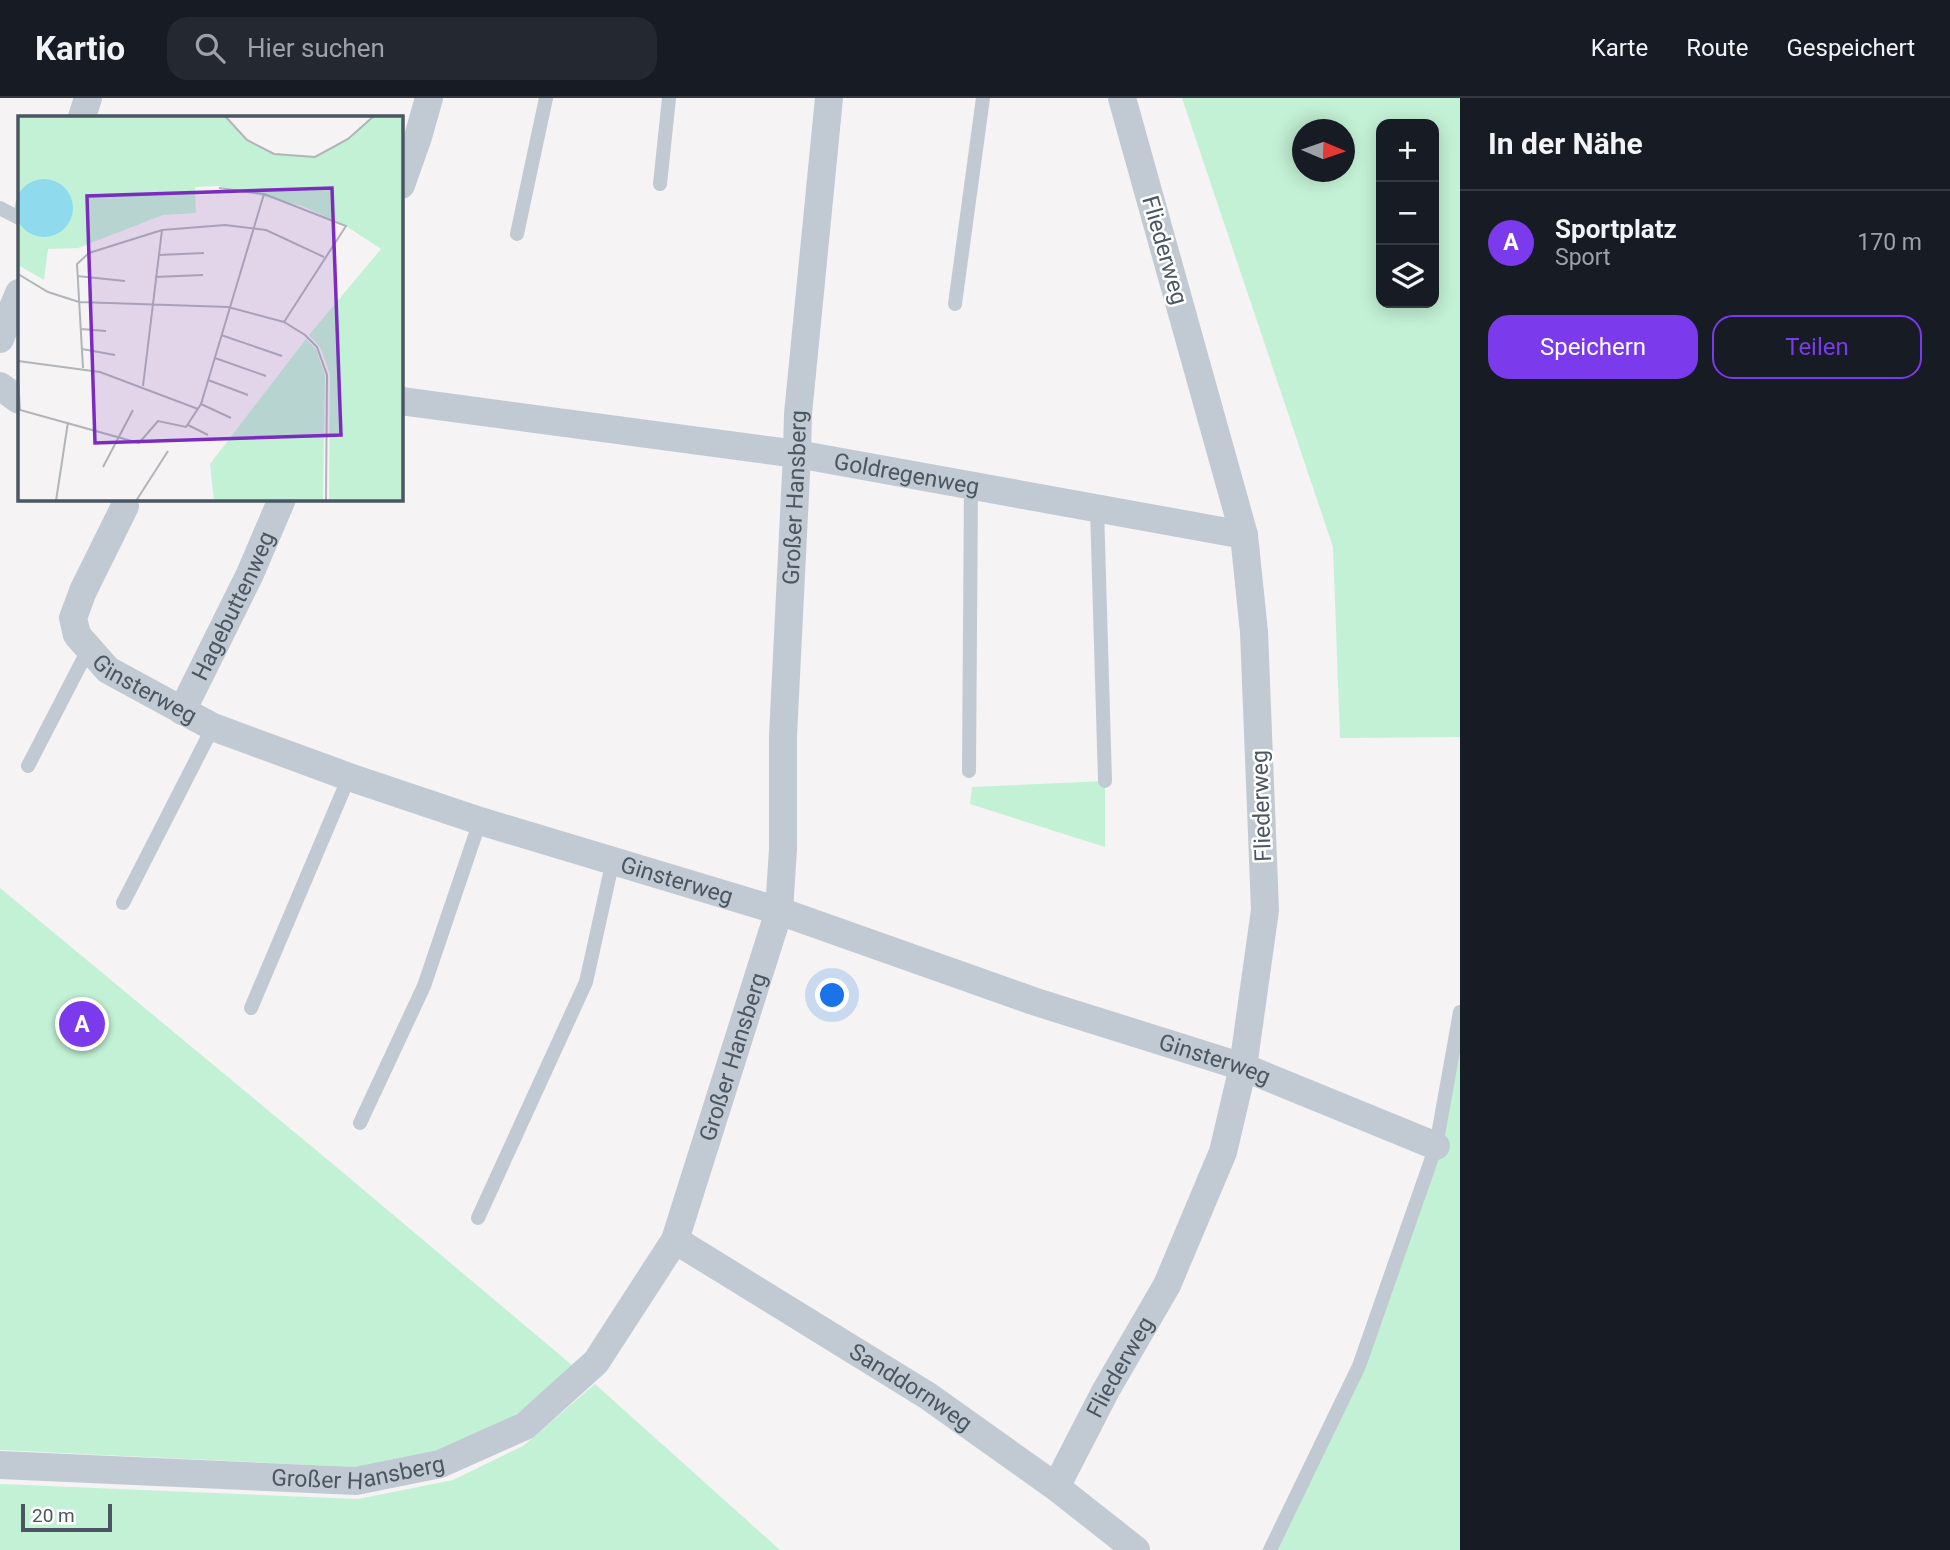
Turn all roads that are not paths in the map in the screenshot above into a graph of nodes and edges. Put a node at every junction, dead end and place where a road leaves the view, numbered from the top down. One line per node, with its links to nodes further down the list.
1 (88, 98): 8 (street)
2 (429, 98): 9 (street)
3 (546, 98): 13 (lane)
4 (669, 98): 10 (lane)
5 (829, 98): 20 (street, Großer Hansberg)
6 (983, 98): 15 (lane)
7 (1122, 98): 25 (street, Fliederweg)
8 (82, 116)
9 (402, 182)
10 (660, 184)
11 (0, 208): 12 (lane)
12 (18, 217)
13 (517, 234)
14 (18, 295): 16 (street)
15 (955, 304)
16 (0, 339)
17 (0, 386): 18 (street)
18 (18, 399)
19 (402, 401): 20 (street, Goldregenweg)
20 (797, 454): 21 (street, Goldregenweg); 36 (street, Großer Hansberg)
21 (971, 485): 24 (street, Goldregenweg); 30 (lane)
22 (124, 500): 26 (street, Ginsterweg)
23 (282, 500): 27 (street, Hagebuttenweg)
24 (1097, 508): 25 (street, Goldregenweg); 32 (lane)
25 (1244, 535): 39 (street, Fliederweg)
26 (89, 648): 27 (street, Ginsterweg); 29 (lane)
27 (182, 711): 28 (street, Ginsterweg)
28 (213, 727): 31 (street, Ginsterweg); 35 (lane)
29 (28, 766)
30 (970, 771)
31 (349, 777): 33 (street, Ginsterweg); 37 (lane)
32 (1105, 780)
33 (480, 821): 34 (street, Ginsterweg); 40 (lane)
34 (613, 860): 36 (street, Ginsterweg); 42 (lane)
35 (123, 903)
36 (779, 911): 39 (street, Ginsterweg); 43 (street, Großer Hansberg)
37 (251, 1008)
38 (1460, 1012): 41 (lane)
39 (1243, 1067): 41 (street, Ginsterweg); 45 (street, Fliederweg)
40 (360, 1123)
41 (1436, 1146): 47 (lane)
42 (478, 1218)
43 (675, 1240): 44 (street, Großer Hansberg); 45 (street, Sanddornweg)
44 (0, 1465)
45 (1056, 1487): 46 (street, Sanddornweg)
46 (1136, 1550)
47 (1270, 1550)

